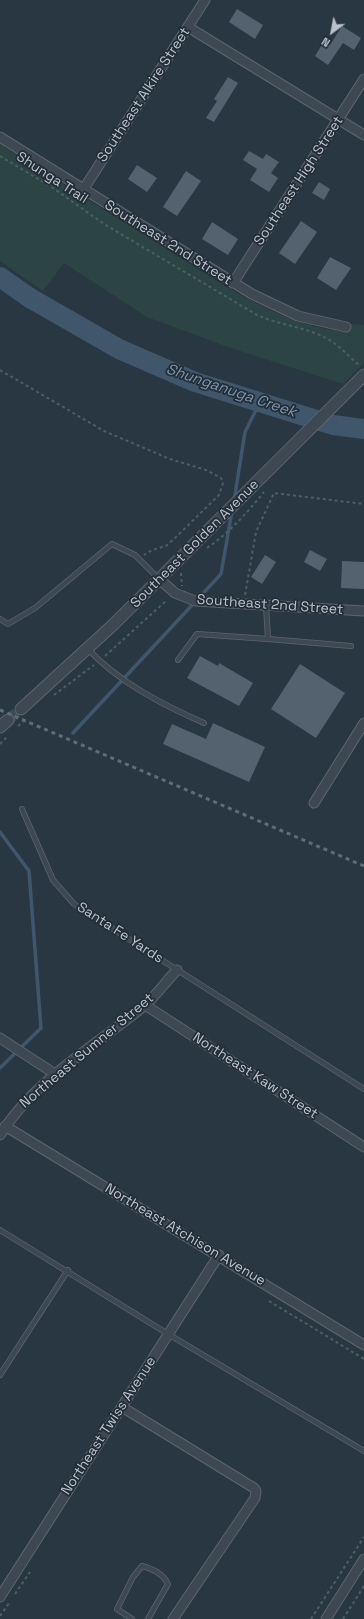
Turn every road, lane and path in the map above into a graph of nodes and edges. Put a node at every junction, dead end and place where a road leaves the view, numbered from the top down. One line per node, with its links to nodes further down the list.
1 (205, 0): 2 (street, Southeast Alkire Street)
2 (188, 27): 4 (street); 8 (street, Southeast Alkire Street)
3 (364, 79): 4 (street, Southeast High Street)
4 (338, 119): 5 (street); 9 (street, Southeast High Street)
5 (364, 135)
6 (0, 137): 8 (street, Southeast 2nd Street)
7 (0, 156): 11 (path, Shunga Trail)
8 (83, 190): 9 (street, Southeast 2nd Street)
9 (233, 282): 10 (street, Southeast 2nd Street)
10 (346, 327)
11 (364, 367)
12 (0, 370): 17 (path)
13 (364, 375): 19 (street, Southeast Golden Avenue)
14 (264, 492): 16 (path)
15 (364, 504): 21 (path)
16 (205, 549)
17 (138, 559): 19 (lane); 24 (lane)
18 (184, 569): 20 (path)
19 (160, 579): 20 (street, Southeast 2nd Street); 27 (street, Southeast Golden Avenue)
20 (175, 593): 21 (street, Southeast 2nd Street); 29 (path)
21 (245, 604): 22 (street, Southeast 2nd Street)
22 (266, 605): 23 (street, Southeast 2nd Street); 25 (lane)
23 (364, 611)
24 (0, 619)
25 (268, 639): 26 (lane); 28 (lane)
26 (351, 646)
27 (87, 648): 29 (lane); 31 (street, Southeast Golden Avenue)
28 (178, 660)
29 (99, 661): 30 (path); 32 (lane)
30 (50, 698)
31 (24, 713): 34 (path)
32 (204, 723)
33 (364, 723): 37 (street)
34 (17, 728)
35 (11, 733): 36 (path)
36 (0, 744)
37 (314, 803)
38 (22, 809): 39 (lane, Santa Fe Yards)
39 (176, 970): 40 (street, Northeast Sumner Street); 43 (lane, Santa Fe Yards)
40 (145, 1004): 42 (street, Northeast Sumner Street); 46 (street, Northeast Kaw Street)
41 (0, 1038): 42 (street)
42 (55, 1074): 44 (street, Northeast Sumner Street)
43 (364, 1089)
44 (5, 1126): 45 (street, Northeast Sumner Street); 48 (street, Northeast Atchison Avenue)
45 (0, 1135)
46 (364, 1148)
47 (0, 1230): 49 (lane)
48 (219, 1255): 51 (street, Northeast Twiss Avenue); 52 (street, Northeast Atchison Avenue)
49 (68, 1270): 51 (lane); 54 (lane)
50 (269, 1300): 53 (path)
51 (168, 1334): 55 (street, Northeast Twiss Avenue); 56 (lane)
52 (364, 1345)
53 (364, 1360)
54 (0, 1375)
55 (122, 1407): 60 (street, Northeast Twiss Avenue); 63 (street)
56 (364, 1452)
57 (364, 1537): 64 (path)
58 (364, 1559): 65 (street)
59 (364, 1586): 66 (path)
60 (0, 1597)
61 (132, 1619): 62 (lane)
62 (148, 1619)
63 (173, 1619)
64 (311, 1619)
65 (326, 1619)
66 (343, 1619)

